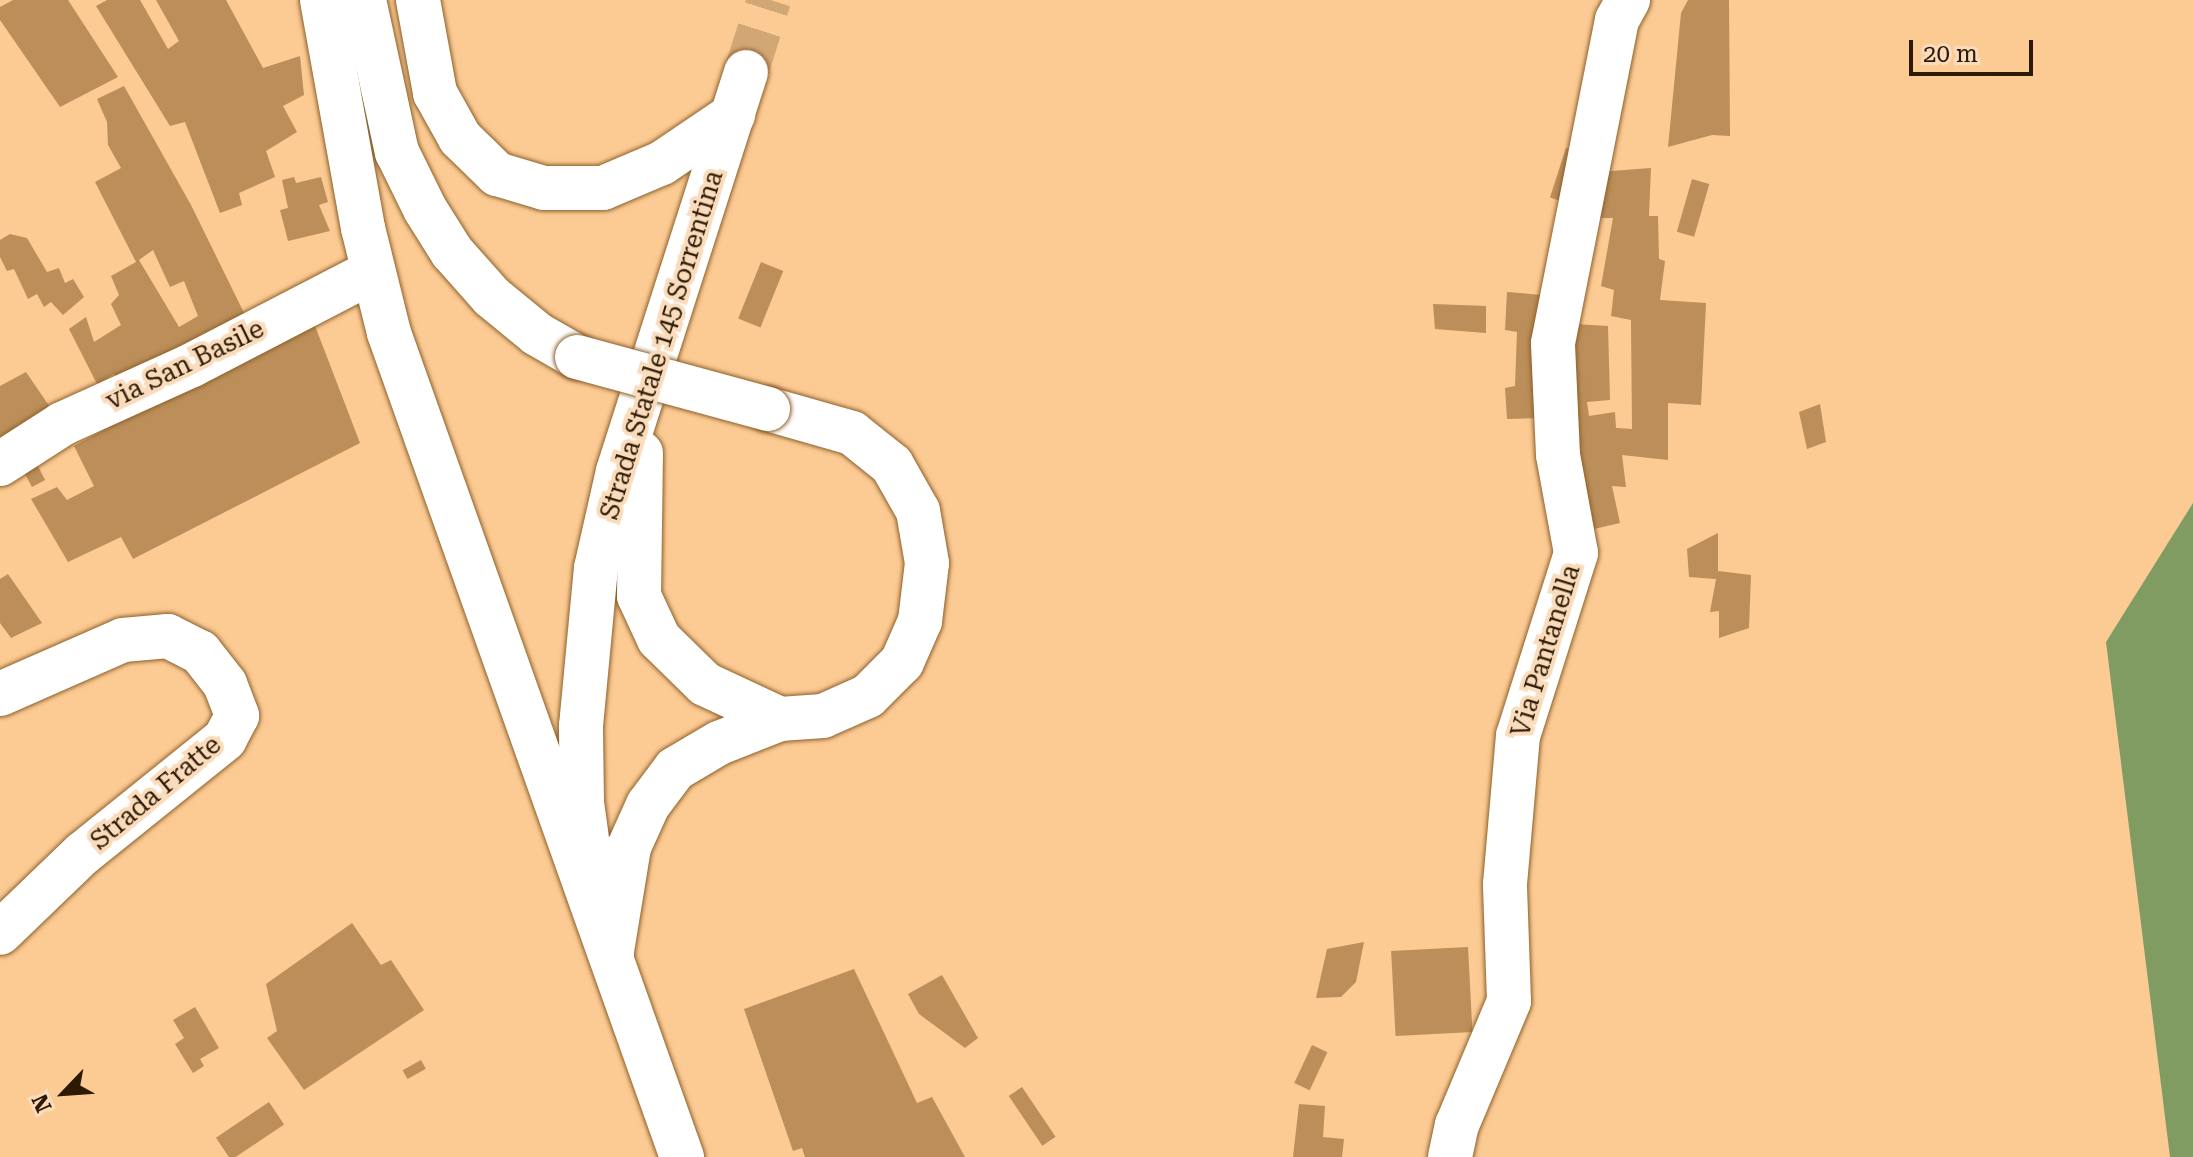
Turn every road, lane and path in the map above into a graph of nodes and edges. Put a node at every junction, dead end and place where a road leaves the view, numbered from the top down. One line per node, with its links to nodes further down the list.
1 (322, 0): 7 (main road)
2 (364, 0): 11 (main road, bridge)
3 (418, 0): 6 (main road)
4 (1628, 0): 15 (main road, Via Pantanella)
5 (746, 72): 6 (main road, Strada Statale 145 Sorrentina)
6 (733, 115): 8 (main road, Strada Statale 145 Sorrentina)
7 (373, 271): 9 (main road, via San Basile); 13 (main road)
8 (641, 399): 11 (main road); 13 (main road, Strada Statale 145 Sorrentina)
9 (0, 464)
10 (0, 694): 12 (main road, Strada Fratte)
11 (780, 719): 13 (main road)
12 (0, 933)
13 (612, 954): 14 (main road)
14 (682, 1157)
15 (1450, 1157)

